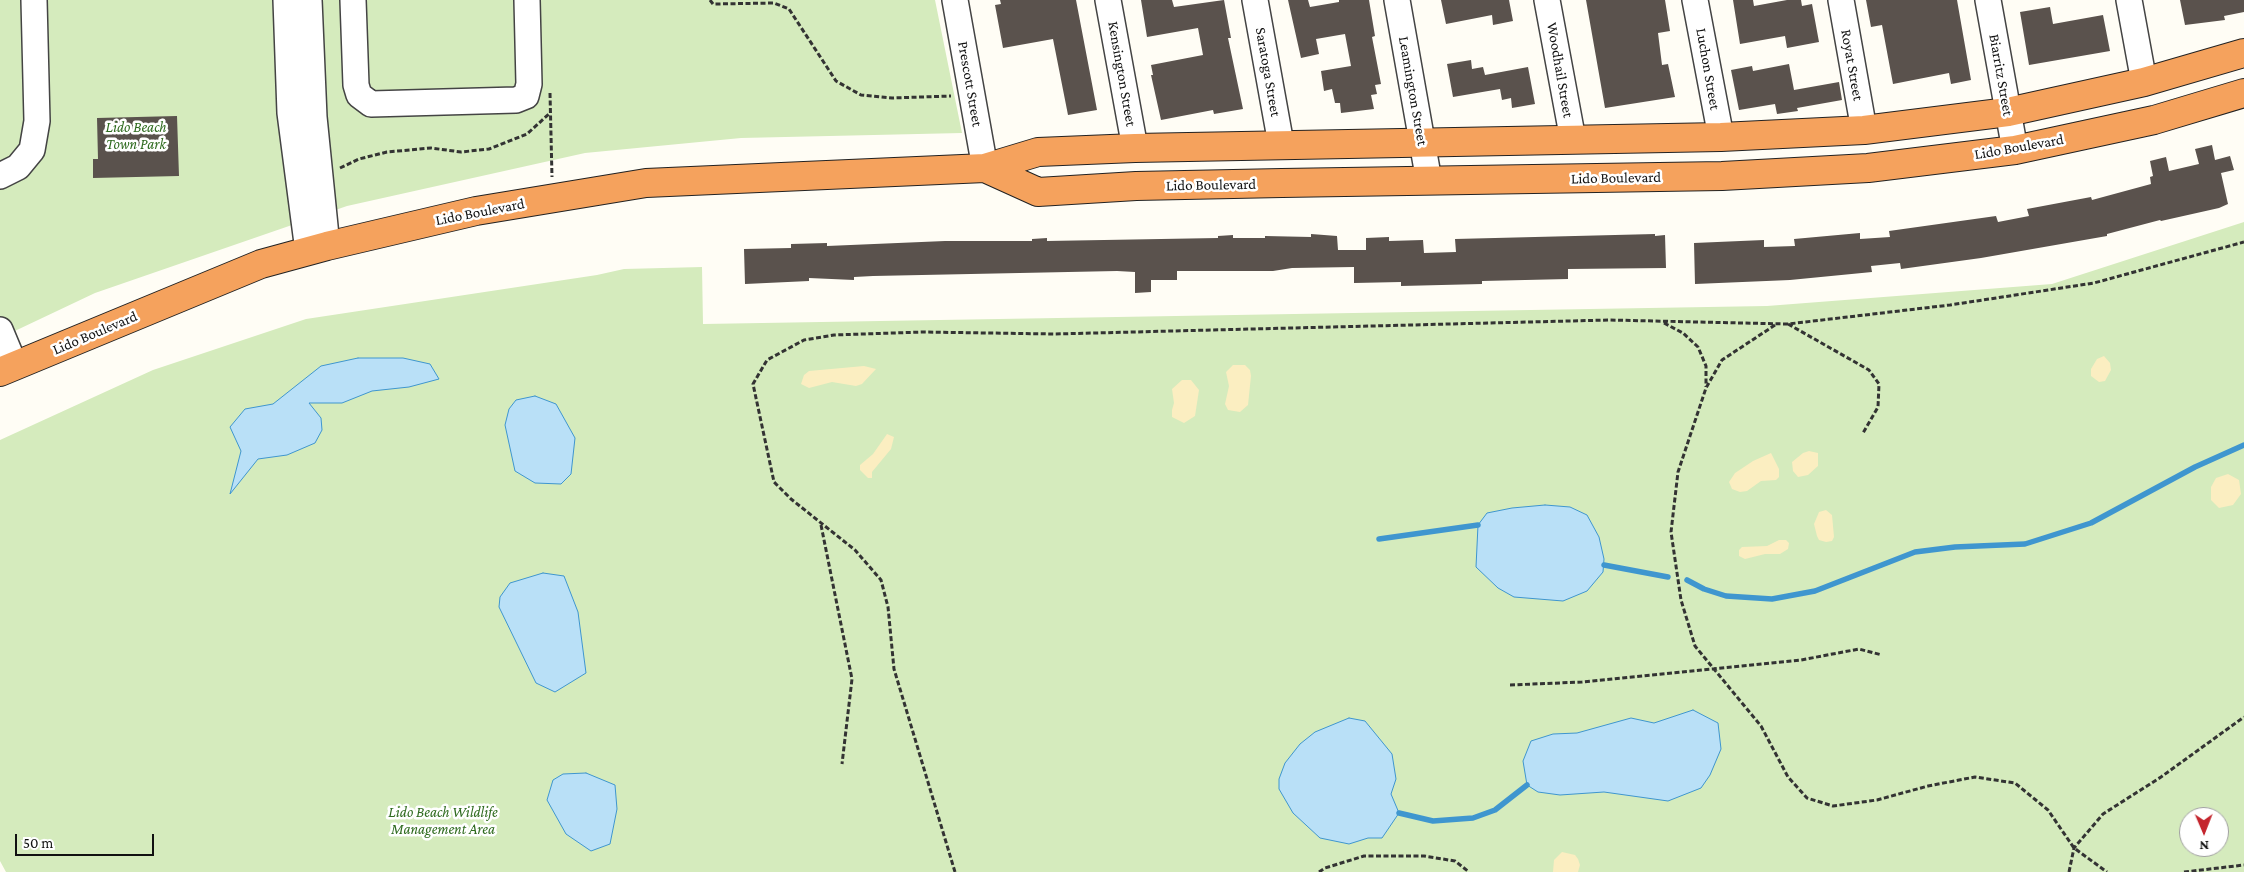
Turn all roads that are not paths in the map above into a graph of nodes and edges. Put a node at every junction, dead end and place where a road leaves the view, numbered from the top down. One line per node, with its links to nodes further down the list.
1 (34, 0): 27 (street)
2 (286, 0): 29 (street)
3 (309, 0): 29 (street)
4 (353, 0): 5 (street)
5 (527, 0)
6 (955, 0): 26 (street, Prescott Street)
7 (1108, 0): 24 (street, Kensington Street)
8 (1255, 0): 23 (street, Saratoga Street)
9 (1397, 0): 22 (street, Leamington Street)
10 (1547, 0): 21 (street, Woodhail Street)
11 (1695, 0): 20 (street, Luchon Street)
12 (1841, 0): 19 (street, Royat Street)
13 (1988, 0): 18 (street, Biarritz Street)
14 (2129, 0): 16 (street)
15 (2244, 52): 16 (highway, Lido Boulevard)
16 (2144, 82): 18 (highway, Lido Boulevard)
17 (2244, 93): 25 (highway, Lido Boulevard)
18 (2008, 112): 19 (highway, Lido Boulevard); 25 (street, Biarritz Street)
19 (1864, 130): 20 (highway, Lido Boulevard)
20 (1721, 137): 21 (highway, Lido Boulevard)
21 (1573, 140): 22 (highway, Lido Boulevard)
22 (1422, 143): 23 (highway, Lido Boulevard); 28 (street, Leamington Street)
23 (1281, 144): 24 (highway, Lido Boulevard)
24 (1135, 148): 26 (highway, Lido Boulevard)
25 (2015, 150): 28 (highway, Lido Boulevard)
26 (985, 168): 28 (highway, Lido Boulevard); 29 (highway, Lido Boulevard)
27 (0, 176)
28 (1429, 181)
29 (318, 248): 31 (highway, Lido Boulevard)
30 (0, 330): 31 (street)
31 (8, 369)

